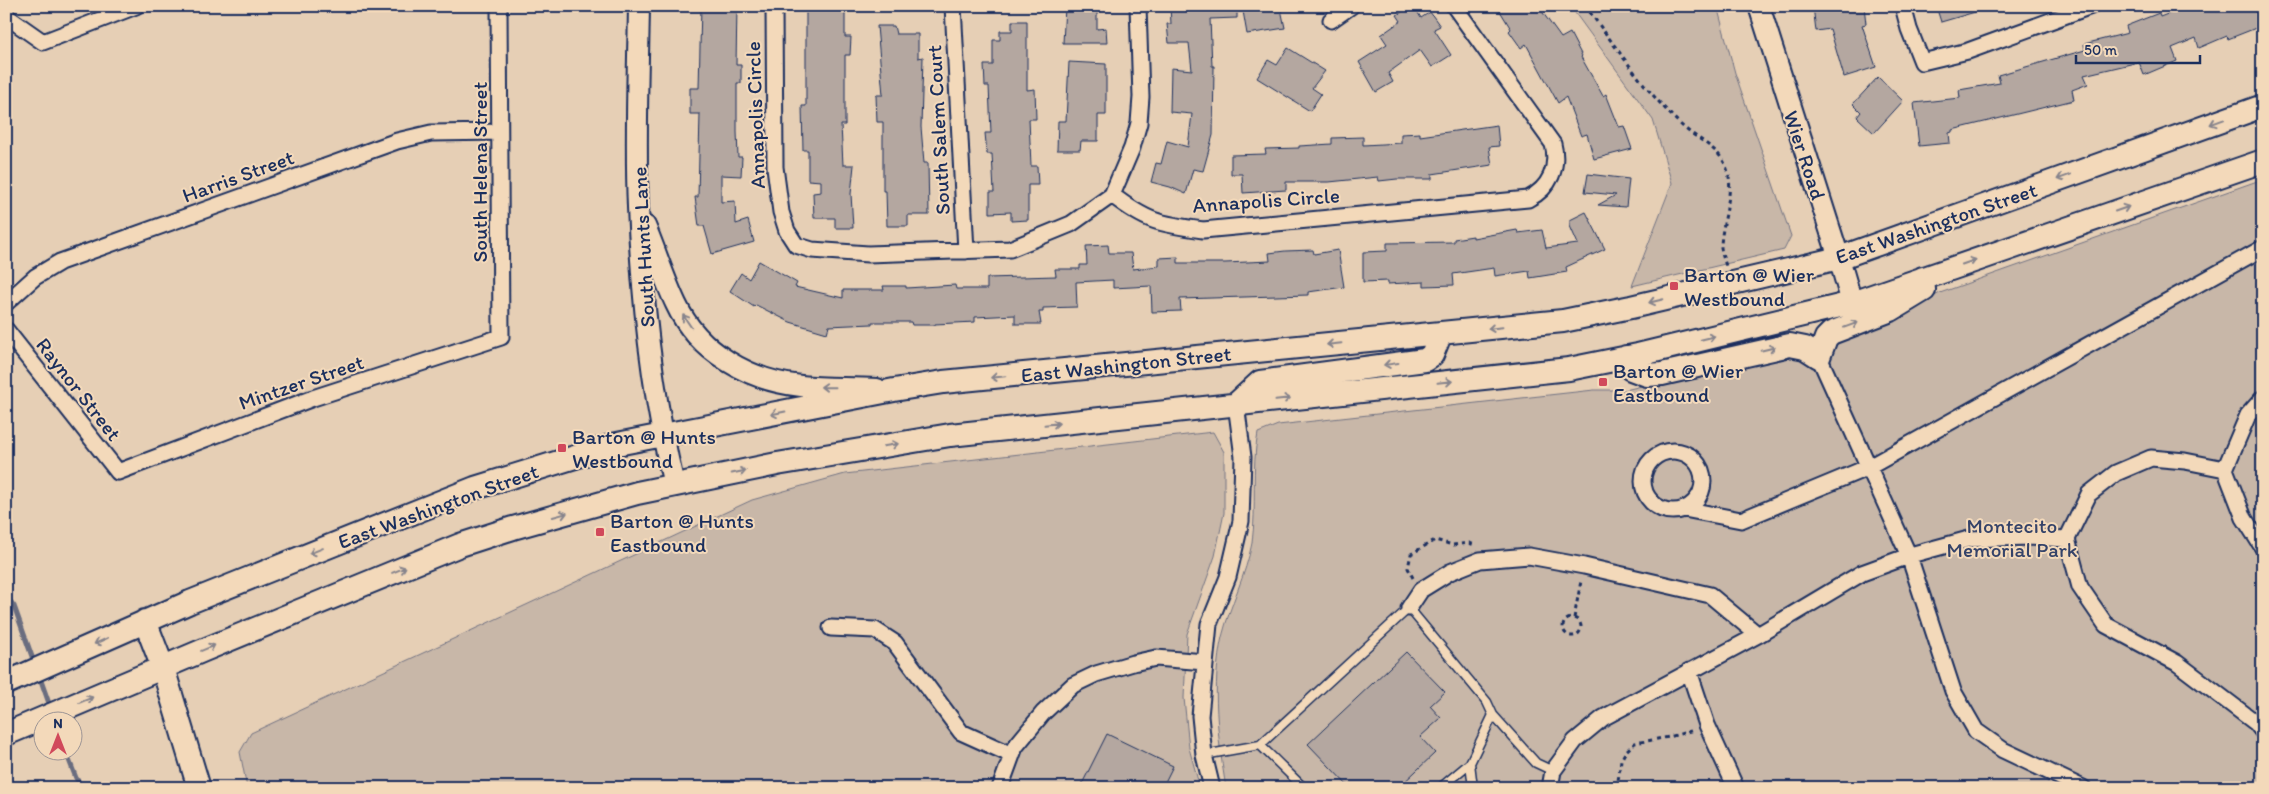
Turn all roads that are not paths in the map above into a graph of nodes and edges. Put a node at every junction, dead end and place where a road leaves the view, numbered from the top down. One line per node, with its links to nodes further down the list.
1 (136, 6): 12 (street)
2 (499, 6): 15 (street, South Helena Street)
3 (639, 6): 18 (main road, South Hunts Lane)
4 (774, 6): 20 (street, Annapolis Circle)
5 (954, 6): 20 (street, South Salem Court)
6 (1138, 6): 17 (street)
7 (1351, 6): 13 (street)
8 (1454, 6): 17 (street, Annapolis Circle)
9 (1759, 6): 21 (main road, Wier Road)
10 (1903, 6): 11 (street)
11 (2091, 6)
12 (6, 16)
13 (1331, 20)
14 (2263, 106): 21 (main road, East Washington Street, one-way to 21)
15 (499, 132): 23 (street, Harris Street); 27 (street, South Helena Street)
16 (2263, 161): 22 (main road, East Washington Street, one-way to 16)
17 (1112, 195): 20 (street, Annapolis Circle)
18 (638, 207): 30 (main road, one-way to 18); 33 (main road, South Hunts Lane)
19 (2263, 248): 34 (street)
20 (966, 252)
21 (1839, 258): 24 (main road, Wier Road); 26 (main road, East Washington Street, one-way to 26)
22 (1923, 278): 24 (main road, East Washington Street); 29 (main road, one-way to 22)
23 (6, 302)
24 (1852, 303): 28 (main road, East Washington Street, one-way to 24)
25 (6, 330): 36 (street, Raynor Street)
26 (1441, 334): 30 (main road, East Washington Street, one-way to 30); 32 (main road, one-way to 32)
27 (501, 337): 36 (street, Mintzer Street)
28 (1626, 357): 29 (main road, one-way to 29); 32 (main road, East Washington Street, one-way to 28)
29 (1819, 357): 34 (street)
30 (894, 390): 33 (main road, East Washington Street, one-way to 33)
31 (2263, 398): 35 (street)
32 (1236, 404): 37 (main road, East Washington Street, one-way to 32); 46 (street)
33 (662, 434): 37 (main road, South Hunts Lane); 43 (main road, East Washington Street, one-way to 43)
34 (1869, 467): 38 (street); 41 (street)
35 (2226, 469): 39 (street); 40 (street)
36 (118, 472)
37 (674, 485): 47 (main road, East Washington Street, one-way to 37)
38 (1684, 509)
39 (2067, 538): 41 (street); 52 (street)
40 (2263, 548)
41 (1909, 556): 45 (street); 66 (street)
42 (1409, 608): 45 (street); 50 (lane); 53 (lane)
43 (145, 621): 47 (main road); 49 (main road, East Washington Street, one-way to 49)
44 (831, 628): 54 (street)
45 (1758, 635): 48 (street)
46 (1205, 662): 54 (street); 55 (street)
47 (163, 668): 51 (main road, East Washington Street, one-way to 47); 58 (main road)
48 (1690, 671): 57 (street); 65 (street)
49 (6, 683)
50 (1493, 716): 56 (lane); 57 (lane)
51 (16, 730)
52 (2263, 732)
53 (1260, 745): 55 (lane); 61 (lane)
54 (1012, 755): 59 (street)
55 (1204, 755): 60 (street)
56 (1470, 763): 62 (lane); 63 (lane)
57 (1553, 771): 64 (street)
58 (199, 788)
59 (1000, 788)
60 (1212, 788)
61 (1304, 788)
62 (1440, 788)
63 (1473, 788)
64 (1550, 788)
65 (1736, 788)
66 (2083, 788)

